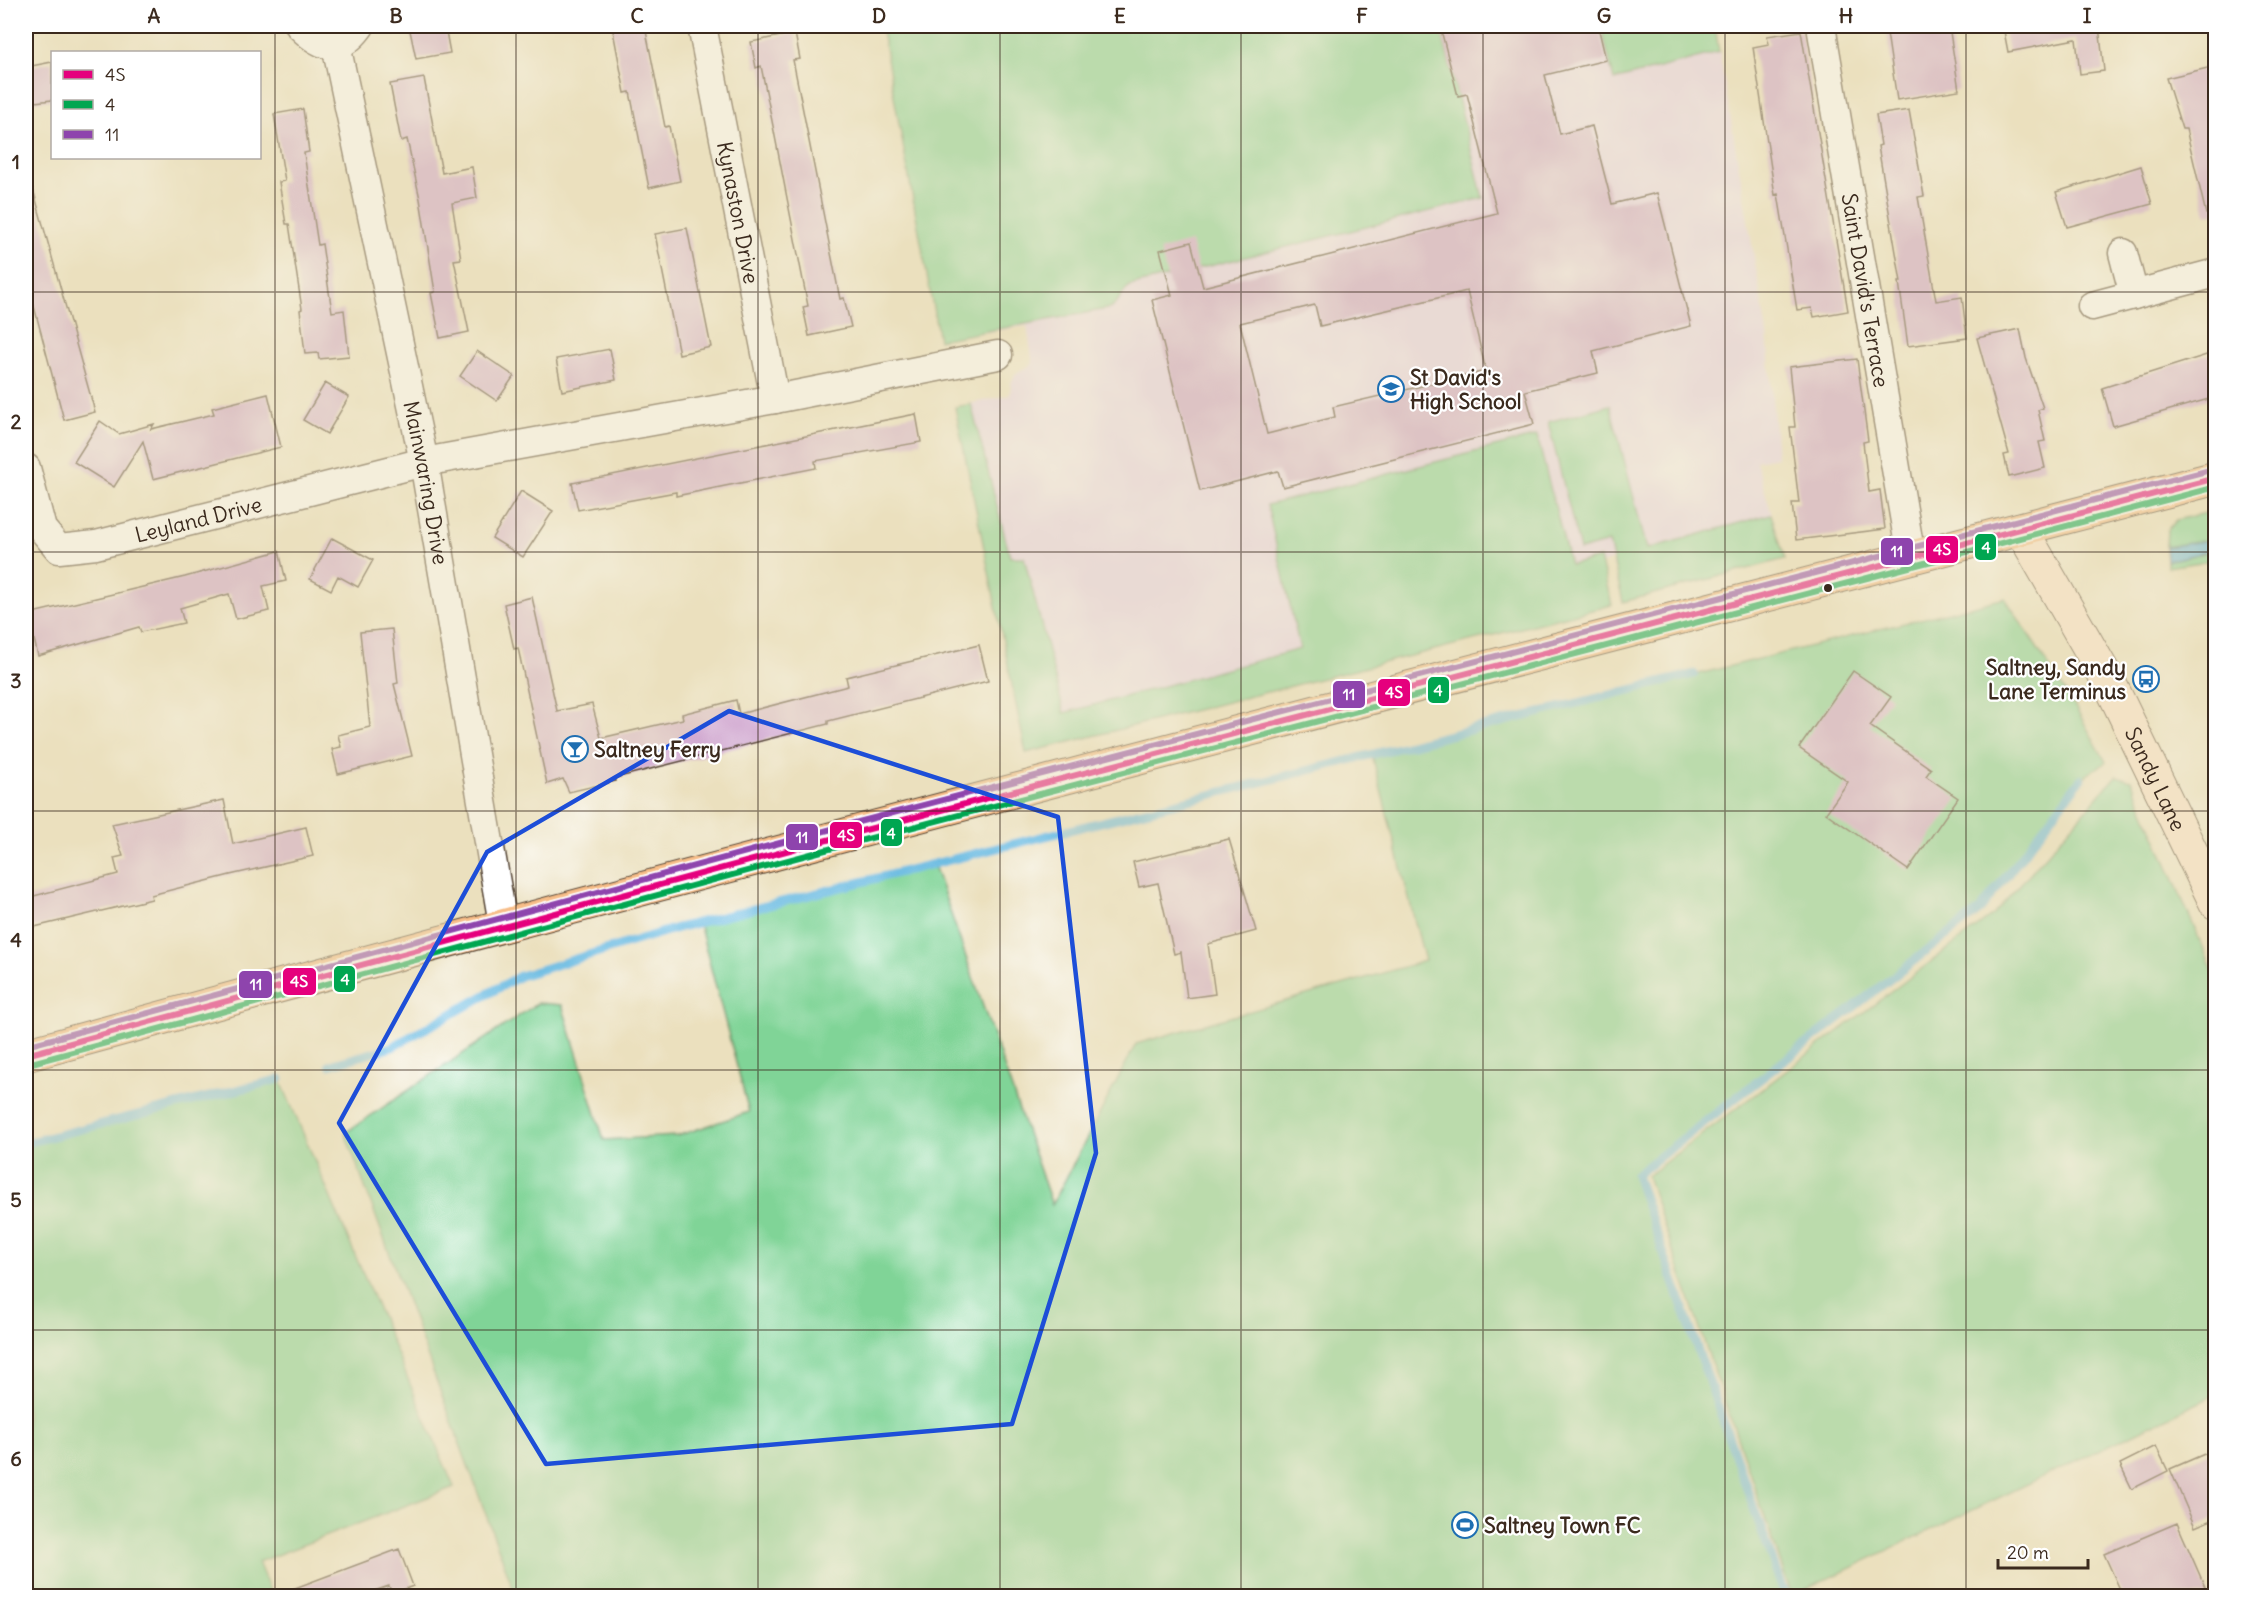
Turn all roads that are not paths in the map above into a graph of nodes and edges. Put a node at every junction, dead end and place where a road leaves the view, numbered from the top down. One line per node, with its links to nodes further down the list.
1 (300, 26): 5 (street)
2 (360, 26): 5 (street)
3 (702, 26): 11 (street, Kynaston Drive)
4 (1821, 26): 16 (street, Saint David's Terrace)
5 (336, 45): 12 (street, Mainwaring Drive)
6 (2122, 253): 8 (street)
7 (2216, 273): 8 (street)
8 (2134, 295): 9 (street)
9 (2092, 306)
10 (998, 355): 11 (street)
11 (775, 399): 12 (street)
12 (424, 462): 13 (street, Leyland Drive); 18 (street, Mainwaring Drive)
13 (26, 468)
14 (2216, 478): 15 (main road)
15 (2021, 530): 16 (main road); 17 (street, Sandy Lane)
16 (1911, 557): 18 (main road)
17 (2216, 903)
18 (503, 924): 19 (main road)
19 (26, 1055)

